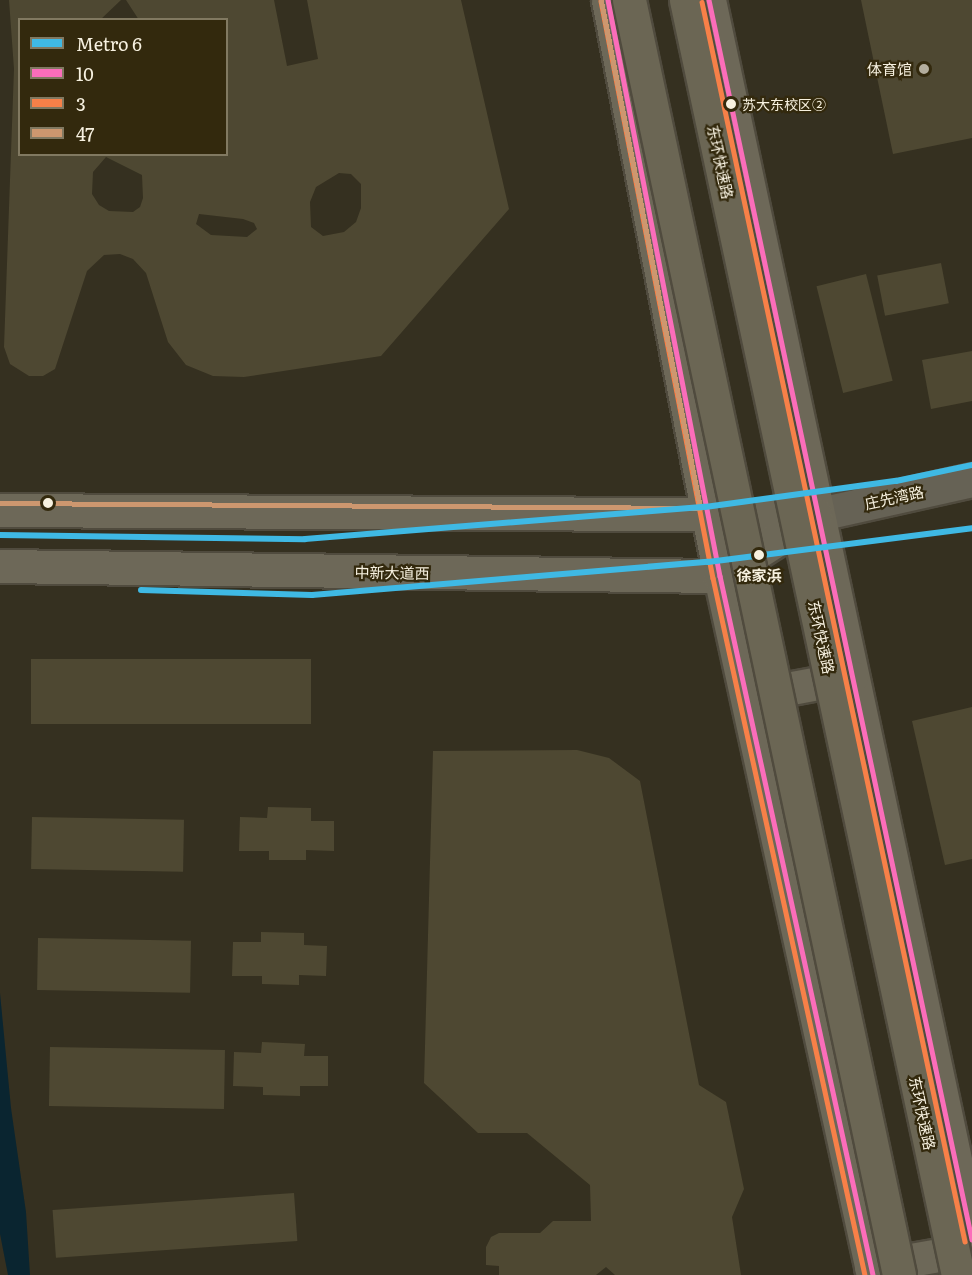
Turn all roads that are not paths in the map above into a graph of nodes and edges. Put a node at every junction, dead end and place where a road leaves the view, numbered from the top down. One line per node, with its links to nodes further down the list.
1 (608, 0): 8 (main road)
2 (629, 0): 15 (highway, bridge)
3 (686, 0): 16 (highway, 东环快速路, bridge)
4 (709, 0): 7 (main road)
5 (972, 480): 7 (street, 庄先湾路)
6 (2, 510): 8 (main road)
7 (815, 514): 8 (main road); 10 (main road); 11 (main road)
8 (709, 516): 10 (main road)
9 (4, 566): 10 (main road, 中新大道西)
10 (720, 576): 12 (main road)
11 (850, 677): 12 (main road); 13 (main road)
12 (746, 697): 15 (main road)
13 (972, 1239)
14 (972, 1249): 15 (main road)
15 (881, 1272)
16 (957, 1275)

